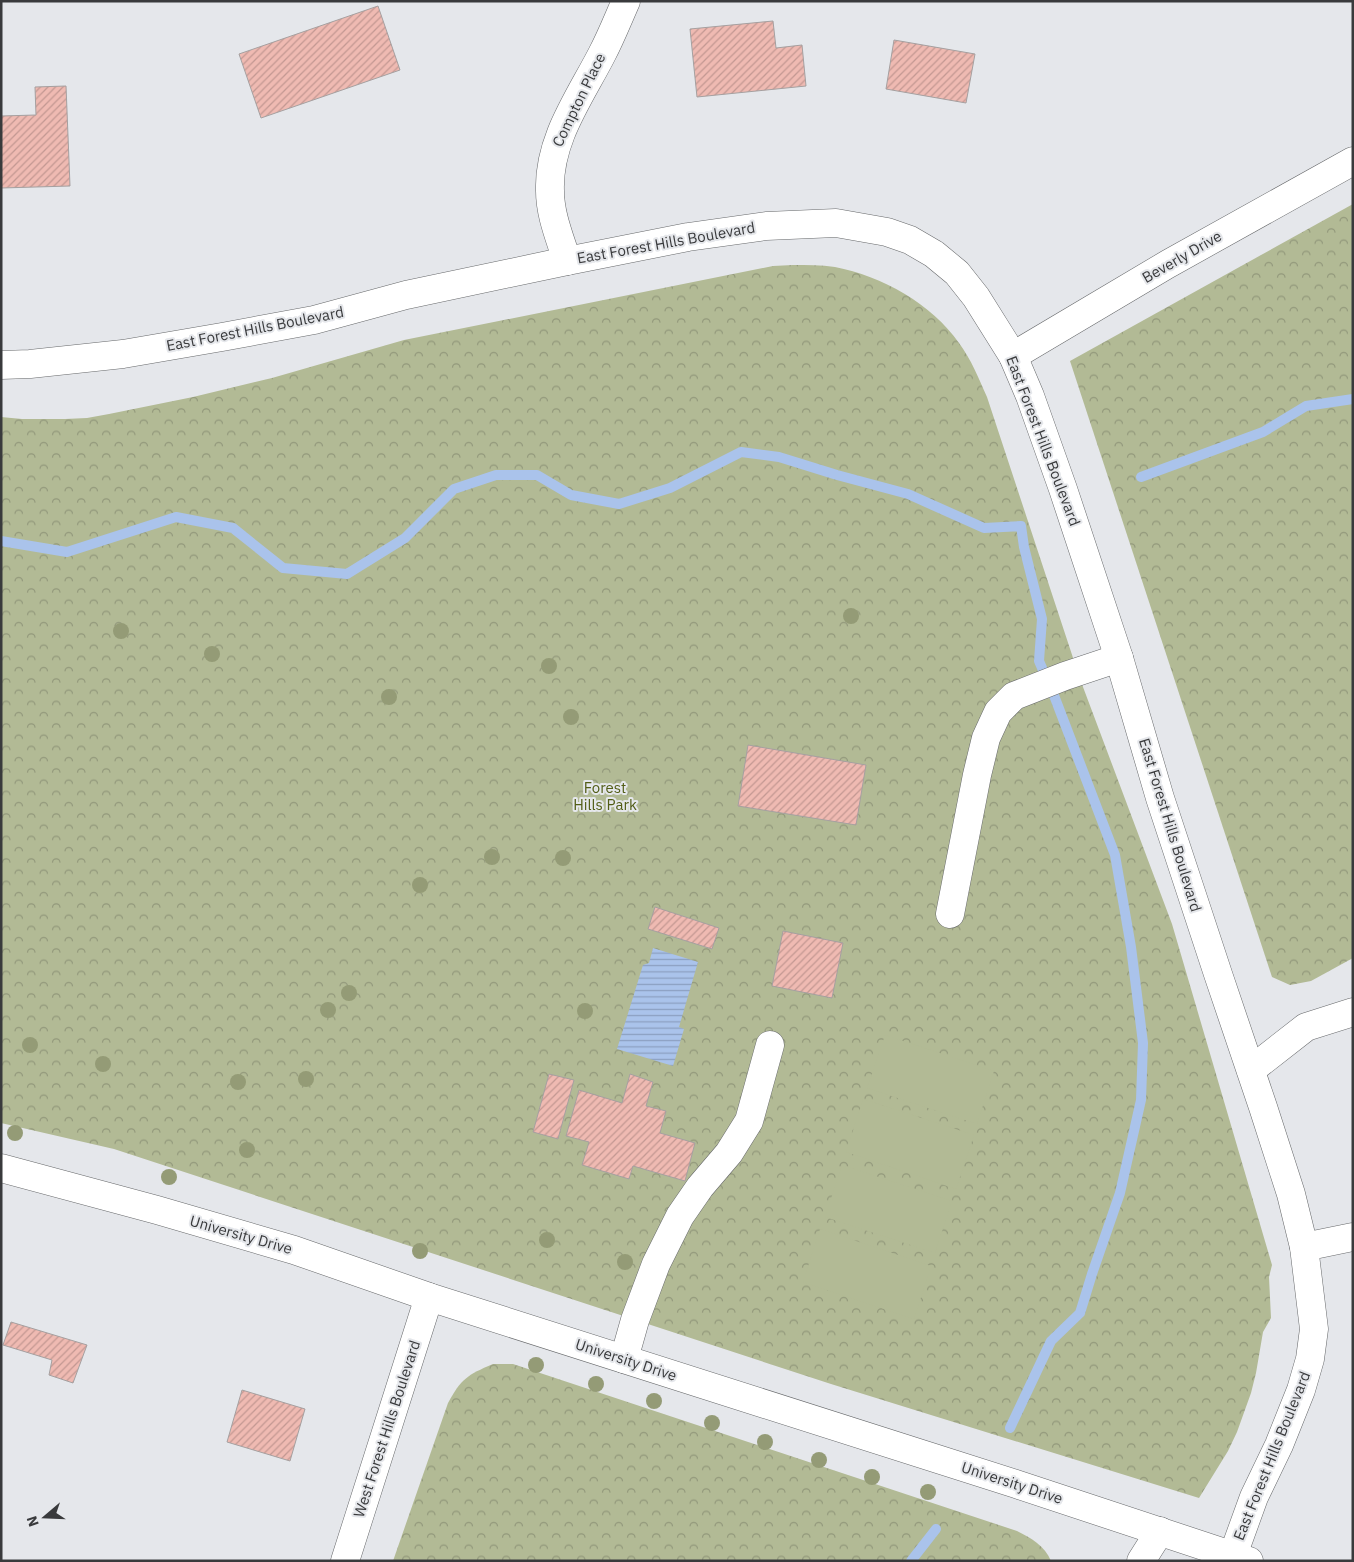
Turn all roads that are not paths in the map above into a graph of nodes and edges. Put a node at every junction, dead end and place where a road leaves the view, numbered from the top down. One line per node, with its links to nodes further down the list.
1 (626, 1): 3 (street, Compton Place)
2 (1353, 161): 4 (street, Beverly Drive)
3 (567, 261): 4 (street, East Forest Hills Boulevard); 5 (street, East Forest Hills Boulevard)
4 (1013, 356): 6 (street, East Forest Hills Boulevard)
5 (1, 365)
6 (1119, 658): 7 (street); 10 (street, East Forest Hills Boulevard)
7 (950, 914)
8 (1353, 1012): 10 (street)
9 (770, 1045): 15 (street)
10 (1251, 1070): 13 (street, East Forest Hills Boulevard)
11 (1, 1168): 14 (street, University Drive)
12 (1353, 1237): 13 (street)
13 (1304, 1247): 17 (street, East Forest Hills Boulevard)
14 (429, 1297): 15 (street, University Drive); 18 (street, West Forest Hills Boulevard)
15 (624, 1359): 16 (street, University Drive)
16 (1160, 1531): 17 (street, University Drive); 19 (street)
17 (1241, 1558)
18 (345, 1561)
19 (1141, 1561)

